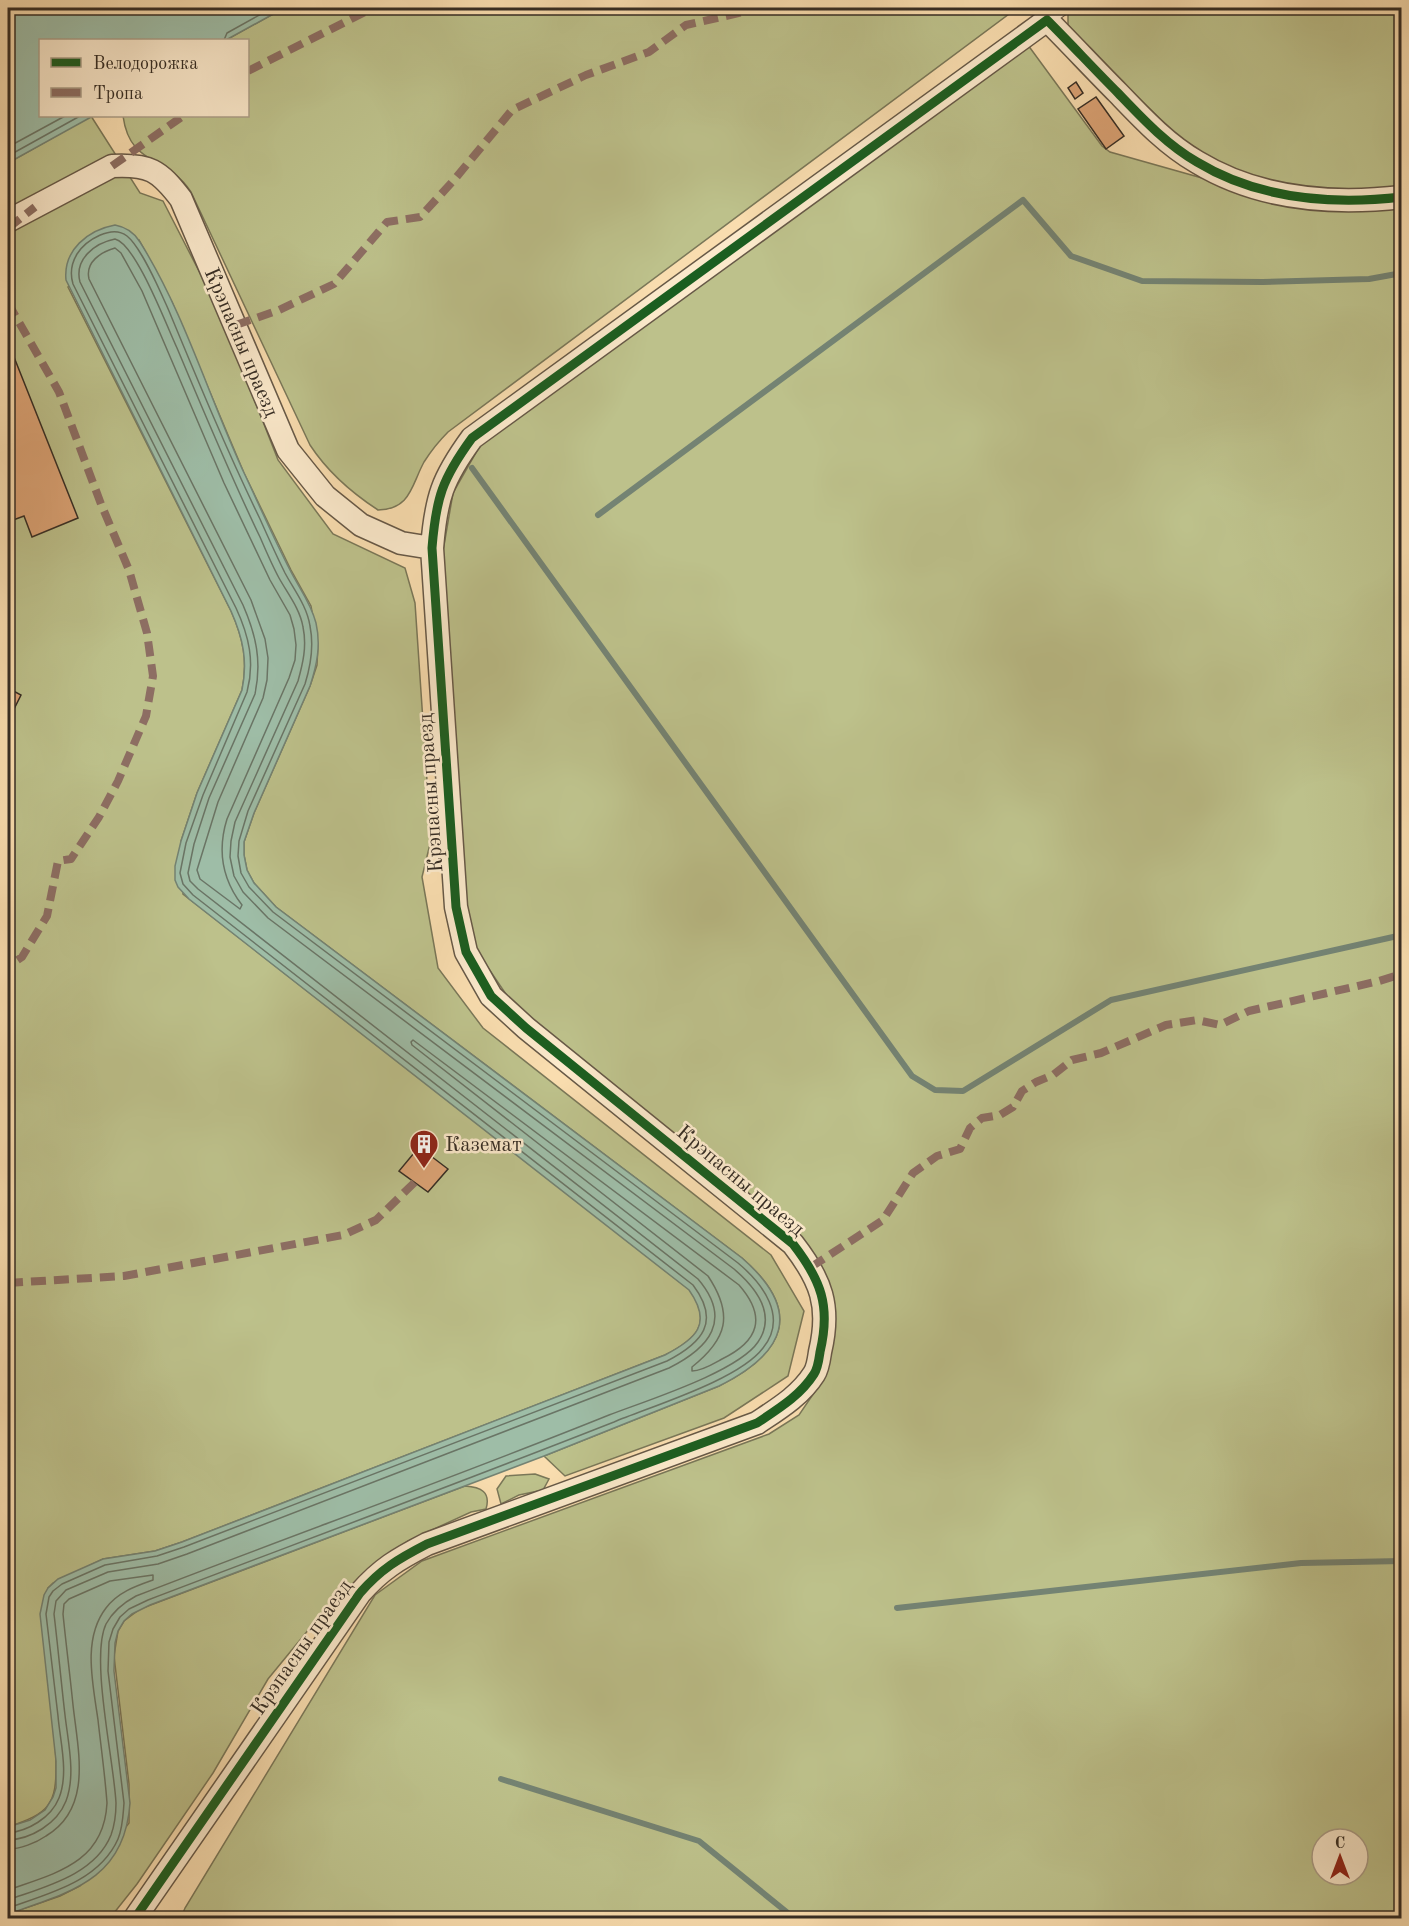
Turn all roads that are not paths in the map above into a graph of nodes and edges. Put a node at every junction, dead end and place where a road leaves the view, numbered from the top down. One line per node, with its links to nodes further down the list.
1 (1056, 14): 2 (street); 4 (street)
2 (1401, 197)
3 (8, 221): 4 (street, Крэпасны праезд)
4 (432, 548): 5 (street, Крэпасны праезд)
5 (162, 1877): 6 (street, Крэпасны праезд); 7 (street)
6 (135, 1918)
7 (152, 1918)

